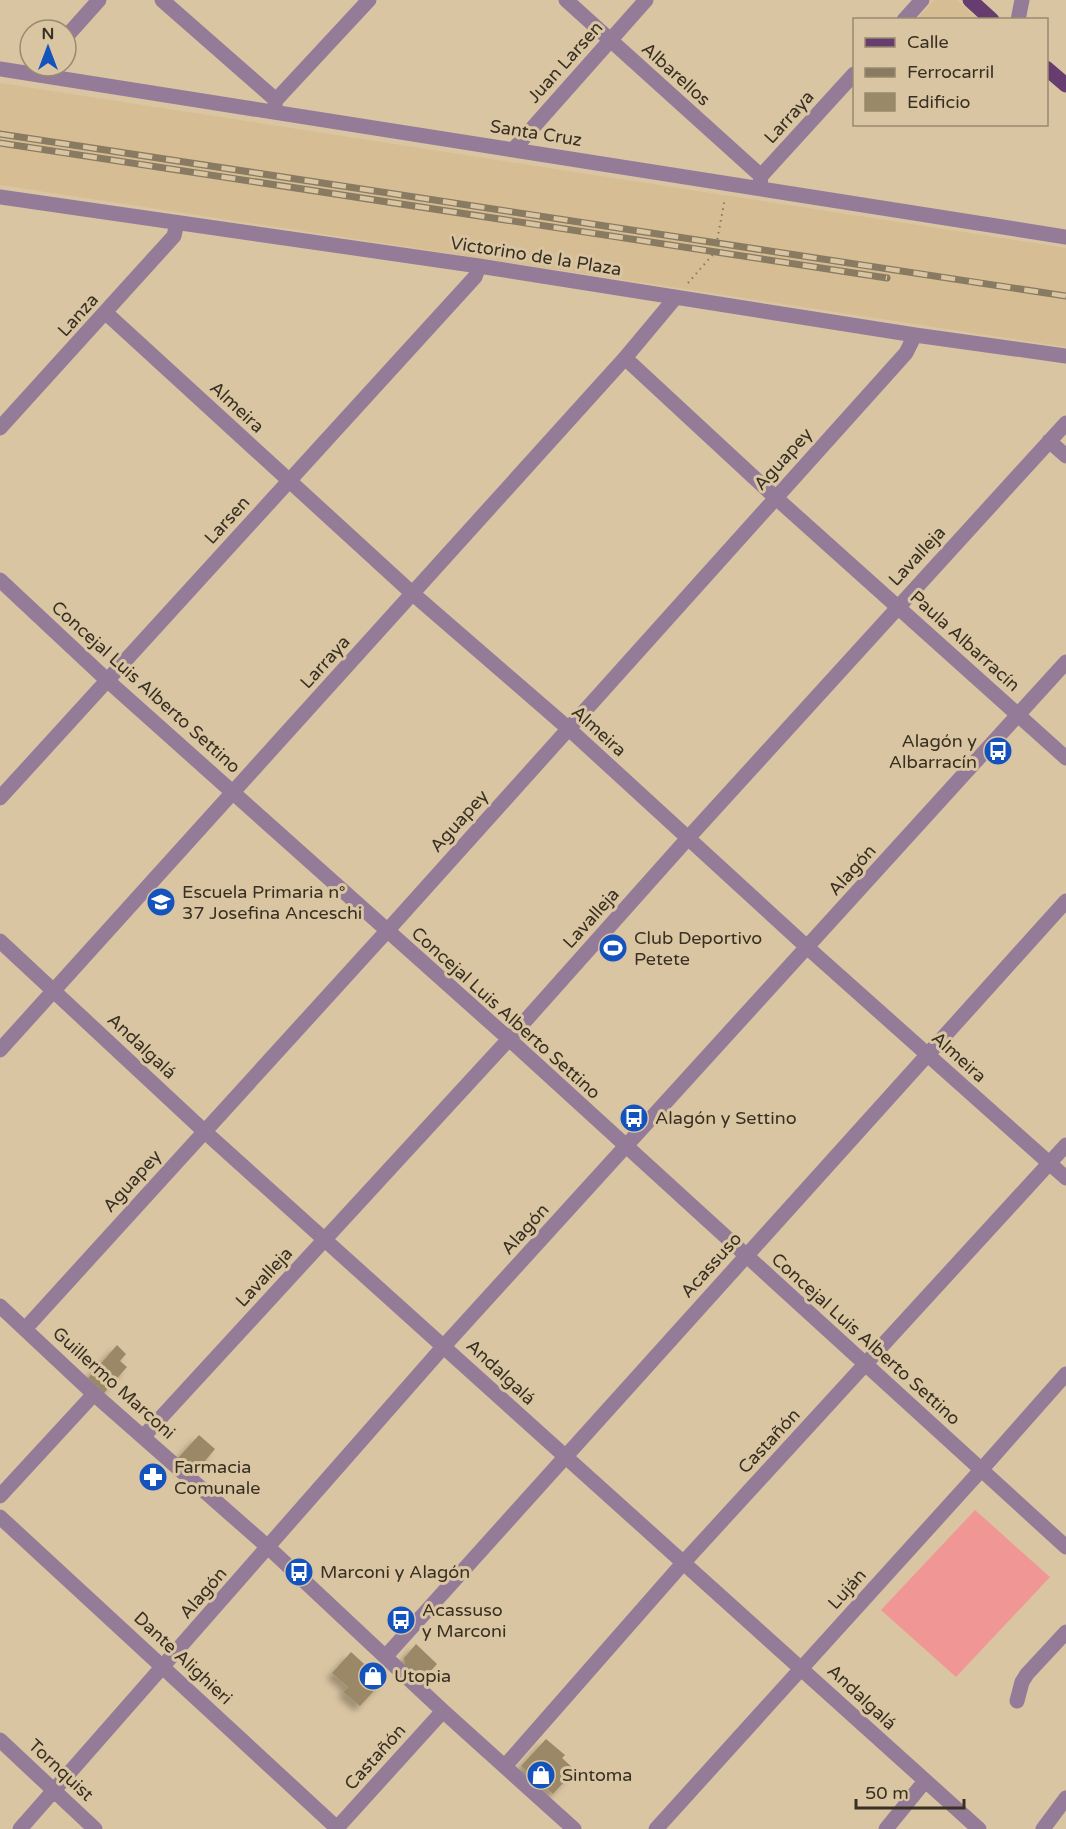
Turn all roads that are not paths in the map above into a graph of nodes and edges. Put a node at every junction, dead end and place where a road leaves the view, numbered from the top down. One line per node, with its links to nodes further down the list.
1 (99, 0): 12 (street)
2 (162, 0): 20 (street)
3 (369, 0): 20 (street)
4 (566, 0): 13 (street, Albarellos)
5 (646, 0): 13 (street, Juan Larsen)
6 (922, 0): 9 (street)
7 (970, 0): 10 (main road)
8 (1022, 0): 11 (street)
9 (906, 18)
10 (990, 18)
11 (1018, 18)
12 (78, 24)
13 (610, 41): 21 (street, Juan Larsen); 22 (street, Albarellos)
14 (0, 69): 15 (street, Santa Cruz)
15 (18, 69)
16 (1048, 69): 19 (main road)
17 (78, 76): 20 (street, Santa Cruz)
18 (853, 76): 22 (street, Larraya)
19 (1066, 85)
20 (275, 106): 21 (street, Santa Cruz)
21 (513, 150): 22 (street, Santa Cruz)
22 (760, 182): 25 (street, Santa Cruz)
23 (0, 198): 24 (street, Victorino de la Plaza)
24 (177, 223): 26 (street, Victorino de la Plaza); 28 (street, Lanza)
25 (1066, 237)
26 (479, 266): 27 (street, Victorino de la Plaza); 36 (street, Larsen)
27 (676, 297): 29 (street, Victorino de la Plaza); 31 (street, Larraya)
28 (106, 313): 33 (street, Lanza); 36 (street, Almeira)
29 (915, 335): 30 (street, Victorino de la Plaza); 37 (street, Aguapey)
30 (1066, 356)
31 (625, 358): 37 (street, Paula Albarracín); 39 (street, Larraya)
32 (1066, 423): 34 (street, Lavalleja)
33 (0, 428)
34 (1049, 441): 35 (street); 40 (street, Lavalleja)
35 (1066, 456)
36 (288, 481): 39 (street, Almeira); 42 (street, Larsen)
37 (775, 497): 40 (street, Paula Albarracín); 44 (street, Aguapey)
38 (0, 580): 42 (street, Concejal Luis Alberto Settino)
39 (412, 593): 44 (street, Almeira); 46 (street, Larraya)
40 (897, 606): 43 (street, Paula Albarracín); 48 (street, Lavalleja)
41 (1066, 662): 43 (street, Alagón)
42 (108, 681): 46 (street, Concejal Luis Alberto Settino); 47 (street, Larsen)
43 (1018, 715): 45 (street, Paula Albarracín); 52 (street, Alagón)
44 (569, 729): 48 (street, Almeira); 50 (street, Aguapey)
45 (1066, 758)
46 (234, 793): 50 (street, Concejal Luis Alberto Settino); 53 (street, Larraya)
47 (0, 798)
48 (688, 837): 52 (street, Almeira); 54 (street, Lavalleja)
49 (1066, 901): 56 (street, Acassuso)
50 (387, 931): 54 (street, Concejal Luis Alberto Settino); 57 (street, Aguapey)
51 (0, 941): 53 (street, Andalgalá)
52 (808, 948): 56 (street, Almeira); 59 (street, Alagón)
53 (54, 990): 55 (street, Larraya); 57 (street, Andalgalá)
54 (509, 1039): 59 (street, Concejal Luis Alberto Settino); 62 (street, Lavalleja)
55 (0, 1050)
56 (927, 1054): 60 (street, Almeira); 63 (street, Acassuso)
57 (204, 1131): 62 (street, Andalgalá); 65 (street, Aguapey)
58 (1066, 1146): 60 (street, Castañón)
59 (626, 1148): 63 (street, Concejal Luis Alberto Settino); 66 (street, Alagón)
60 (1049, 1164): 61 (street, Almeira); 67 (street, Castañón)
61 (1066, 1178)
62 (326, 1239): 66 (street, Andalgalá); 70 (street, Lavalleja)
63 (745, 1257): 67 (street, Concejal Luis Alberto Settino); 71 (street, Acassuso)
64 (0, 1306): 65 (street, Guillermo Marconi)
65 (25, 1329): 69 (street, Guillermo Marconi)
66 (444, 1346): 71 (street, Andalgalá); 76 (street, Alagón)
67 (867, 1364): 72 (street, Concejal Luis Alberto Settino); 77 (street, Castañón)
68 (1066, 1374): 72 (street, Luján)
69 (94, 1394): 70 (street, Guillermo Marconi); 73 (street)
70 (143, 1437): 76 (street, Guillermo Marconi)
71 (565, 1457): 77 (street, Andalgalá); 79 (street, Acassuso)
72 (982, 1469): 75 (street, Concejal Luis Alberto Settino); 81 (street, Luján)
73 (0, 1496)
74 (0, 1517): 80 (street, Dante Alighieri)
75 (1066, 1546)
76 (269, 1548): 79 (street, Guillermo Marconi); 80 (street, Alagón)
77 (684, 1562): 81 (street, Andalgalá); 85 (street, Castañón)
78 (1066, 1632): 82 (street)
79 (386, 1656): 83 (street, Guillermo Marconi)
80 (164, 1667): 87 (street, Alagón); 91 (street, Dante Alighieri)
81 (802, 1668): 86 (street, Andalgalá); 93 (street, Luján)
82 (1017, 1701)
83 (443, 1711): 85 (street, Guillermo Marconi); 91 (street, Castañón)
84 (0, 1740): 87 (street, Tornquist)
85 (505, 1766): 92 (street, Guillermo Marconi)
86 (925, 1781): 94 (street); 95 (street, Andalgalá)
87 (54, 1791): 89 (street, Alagón); 90 (street, Tornquist)
88 (1066, 1798): 96 (street)
89 (20, 1829)
90 (95, 1829)
91 (337, 1829)
92 (574, 1829)
93 (656, 1829)
94 (886, 1829)
95 (979, 1829)
96 (1043, 1829)

